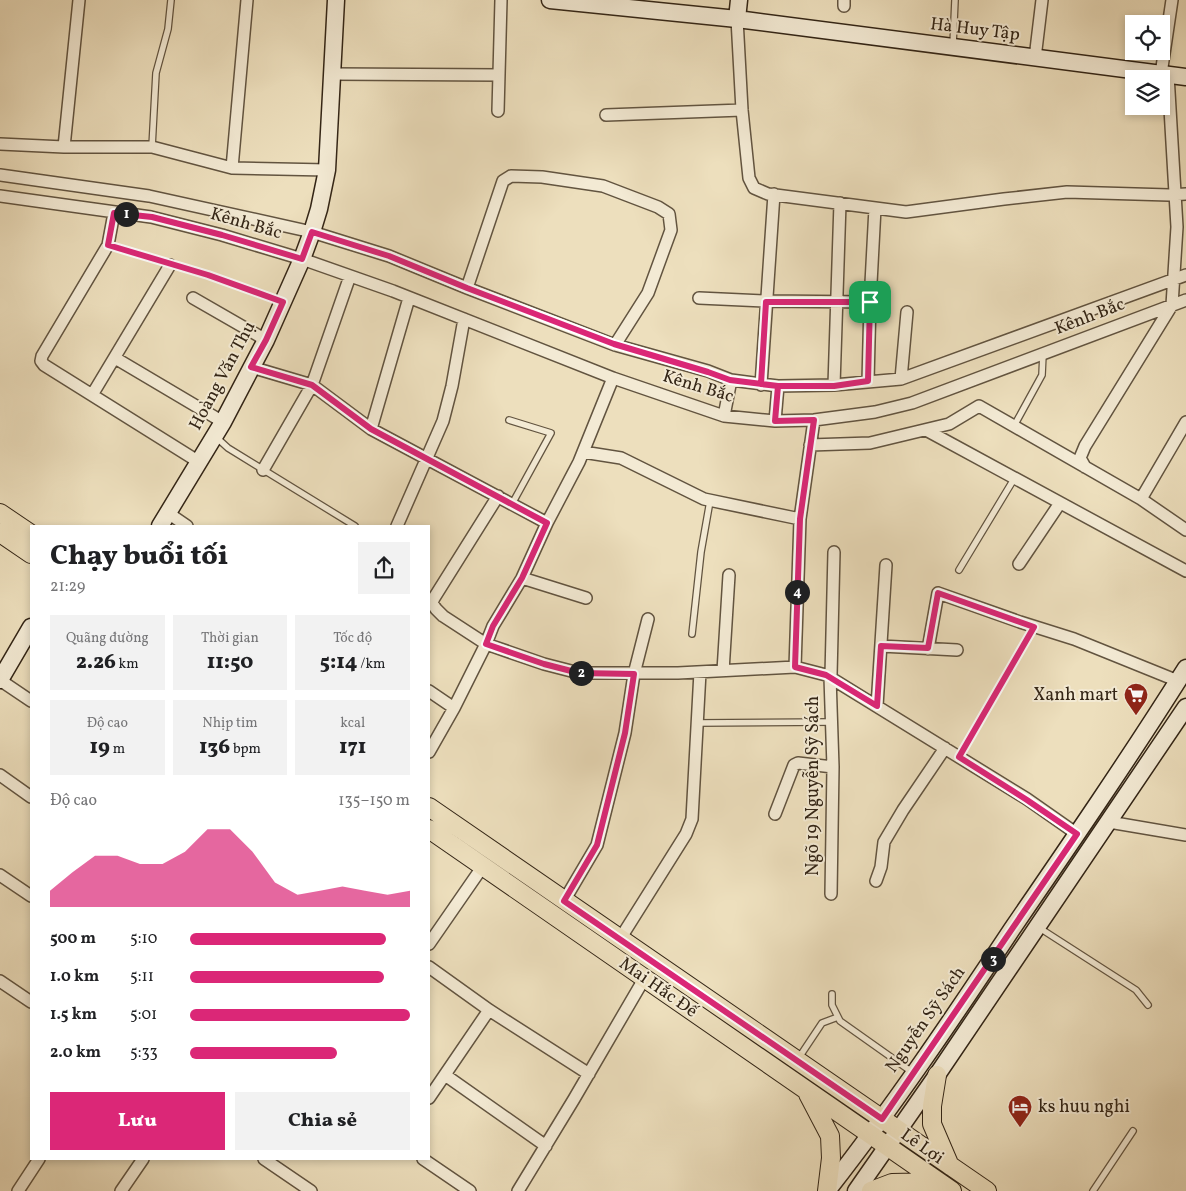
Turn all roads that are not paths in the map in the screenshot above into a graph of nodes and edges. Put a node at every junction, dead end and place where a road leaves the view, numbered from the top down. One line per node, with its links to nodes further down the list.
1 (79, 0): 26 (street)
2 (170, 0): 27 (lane)
3 (247, 0): 28 (street)
4 (336, 0): 17 (main road, Hoàng Văn Thụ)
5 (501, 0): 18 (street)
6 (550, 0): 11 (main road, Hà Huy Tập)
7 (739, 0): 12 (main road)
8 (955, 0): 13 (lane)
9 (1042, 0): 14 (street)
10 (1172, 0): 16 (street)
11 (598, 2): 12 (main road, Hà Huy Tập)
12 (737, 19): 13 (main road, Hà Huy Tập); 21 (street)
13 (952, 47): 14 (main road, Hà Huy Tập)
14 (1034, 58): 15 (main road, Hà Huy Tập)
15 (1126, 70)
16 (1165, 70)
17 (332, 74): 18 (street); 29 (main road, Hoàng Văn Thụ)
18 (499, 75): 22 (street)
19 (1170, 75): 20 (main road, Hà Huy Tập)
20 (1186, 77)
21 (742, 110): 23 (street); 31 (street)
22 (498, 111)
23 (606, 115)
24 (1169, 115): 32 (street)
25 (0, 144): 26 (street)
26 (64, 147): 27 (street)
27 (152, 148): 28 (street)
28 (232, 168): 29 (street)
29 (327, 170): 37 (main road, Hoàng Văn Thụ)
30 (0, 175): 37 (street, Kênh Bắc)
31 (774, 194): 34 (street); 50 (street)
32 (1181, 194): 35 (street); 43 (street)
33 (0, 196): 36 (street, Kênh Bắc)
34 (840, 203): 35 (street); 52 (street)
35 (876, 208): 51 (street)
36 (114, 213): 38 (street); 39 (street, Kênh Bắc)
37 (312, 232): 39 (main road, Hoàng Văn Thụ); 44 (street, Kênh Bắc)
38 (108, 245): 40 (lane); 69 (street)
39 (302, 259): 42 (street, Kênh Bắc); 49 (main road, Hoàng Văn Thụ)
40 (170, 265): 49 (lane); 59 (street)
41 (1186, 275): 43 (street, Kênh Bắc)
42 (350, 276): 46 (street, Kênh Bắc); 66 (street)
43 (1174, 279): 53 (street); 62 (street, Kênh Bắc)
44 (467, 288): 57 (street, Kênh Bắc); 57 (street)
45 (193, 298): 56 (street)
46 (409, 298): 55 (street, Kênh Bắc); 77 (street)
47 (699, 298): 50 (street)
48 (1186, 300): 53 (street, Kênh Bắc)
49 (283, 302): 56 (main road, Hoàng Văn Thụ)
50 (766, 302): 52 (street); 65 (street)
51 (870, 302): 52 (street); 64 (street)
52 (836, 303): 68 (street)
53 (1172, 305): 58 (street, Kênh Bắc); 83 (street)
54 (907, 312): 62 (street)
55 (464, 319): 61 (street, Kênh Bắc); 81 (street)
56 (266, 340): 60 (main road, Hoàng Văn Thụ)
57 (614, 344): 63 (street, Kênh Bắc)
58 (1043, 354): 72 (street, Kênh Bắc); 75 (lane)
59 (115, 358): 69 (street); 76 (street)
60 (251, 367): 66 (street); 76 (main road, Hoàng Văn Thụ)
61 (613, 378): 70 (street, Kênh Bắc); 80 (street)
62 (901, 379): 64 (street, Kênh Bắc)
63 (730, 380): 65 (street, Kênh Bắc); 70 (street)
64 (868, 381): 68 (street, Kênh Bắc)
65 (761, 384): 67 (street, Kênh Bắc)
66 (312, 385): 77 (street); 84 (street)
67 (778, 386): 68 (street, Kênh Bắc); 73 (street)
68 (834, 386)
69 (92, 395): 82 (street)
70 (724, 416): 73 (street, Kênh Bắc)
71 (509, 420): 90 (lane)
72 (814, 420): 73 (street, Kênh Bắc); 79 (street)
73 (775, 421)
74 (1186, 422): 87 (street)
75 (1014, 426): 78 (street); 83 (street)
76 (219, 429): 82 (main road, Hoàng Văn Thụ); 84 (lane)
77 (371, 429): 81 (street)
78 (926, 430): 79 (street); 85 (street)
79 (810, 445): 92 (street)
80 (583, 452): 88 (street); 94 (street)
81 (427, 458): 86 (street); 97 (street)
82 (199, 462): 93 (main road, Hoàng Văn Thụ)
83 (1085, 467): 87 (street)
84 (263, 470): 96 (lane)
85 (1014, 478): 89 (street); 105 (lane)
86 (498, 496): 90 (street); 114 (street)
87 (1141, 499): 98 (street)
88 (710, 501): 92 (street); 113 (lane)
89 (1060, 503): 103 (street); 106 (street)
90 (512, 504): 94 (street)
91 (0, 513): 100 (main road)
92 (800, 519): 118 (street)
93 (164, 520): 95 (street)
94 (547, 523): 108 (street)
95 (183, 525)
96 (353, 525)
97 (398, 525)
98 (1186, 530)
99 (0, 533): 102 (main road)
100 (30, 533)
101 (834, 552): 123 (street, Ngõ 19 Nguyễn Sỹ Sách)
102 (30, 553)
103 (1019, 564)
104 (886, 565): 115 (street)
105 (959, 570)
106 (1186, 571)
107 (730, 575): 119 (street)
108 (522, 578): 109 (street); 114 (street)
109 (586, 598)
110 (648, 619): 121 (street)
111 (1034, 627): 116 (street); 122 (street); 136 (lane)
112 (30, 629): 124 (main road)
113 (692, 634)
114 (486, 644): 121 (street); 129 (street)
115 (881, 646): 116 (street); 127 (street)
116 (928, 648): 117 (street)
117 (957, 650)
118 (795, 667): 119 (street); 123 (street)
119 (723, 671): 120 (street)
120 (700, 672): 121 (street); 130 (street)
121 (634, 674): 153 (street)
122 (1182, 674): 132 (main road, Nguyễn Sỹ Sách)
123 (830, 677): 127 (street); 131 (street, Ngõ 19 Nguyễn Sỹ Sách)
124 (0, 680): 126 (street)
125 (430, 692): 129 (street)
126 (30, 700)
127 (877, 706): 134 (street)
128 (1186, 707): 133 (main road)
129 (454, 708): 135 (street)
130 (698, 722): 131 (lane); 155 (street)
131 (831, 722): 137 (street, Ngõ 19 Nguyễn Sỹ Sách)
132 (1149, 728): 133 (main road); 144 (main road, Nguyễn Sỹ Sách)
133 (1165, 739): 142 (main road)
134 (945, 748): 136 (street); 149 (street)
135 (430, 750)
136 (959, 757): 144 (street)
137 (833, 767): 141 (street); 151 (street, Ngõ 19 Nguyễn Sỹ Sách)
138 (0, 775): 139 (street)
139 (30, 797)
140 (430, 808): 153 (main road, Mai Hắc Đế)
141 (774, 814)
142 (1109, 822): 145 (street); 150 (main road)
143 (430, 831): 146 (main road, Mai Hắc Đế)
144 (1077, 834): 148 (main road, Nguyễn Sỹ Sách)
145 (1186, 835)
146 (483, 866): 156 (street); 158 (main road, Mai Hắc Đế)
147 (0, 875): 152 (street)
148 (1046, 880): 150 (main road); 159 (main road, Nguyễn Sỹ Sách)
149 (876, 881)
150 (1063, 889): 154 (main road)
151 (831, 894)
152 (30, 895)
153 (564, 901): 155 (main road, Mai Hắc Đế)
154 (1038, 928): 161 (main road); 164 (lane)
155 (620, 939): 167 (main road, Mai Hắc Đế)
156 (430, 943)
157 (430, 968): 165 (street)
158 (644, 979): 169 (street); 172 (main road, Mai Hắc Đế)
159 (979, 979): 161 (main road); 168 (main road, Nguyễn Sỹ Sách)
160 (0, 981): 163 (street)
161 (995, 991): 171 (main road)
162 (832, 994): 166 (lane)
163 (30, 1001)
164 (1148, 1004)
165 (489, 1010): 169 (street); 170 (street)
166 (838, 1017): 167 (lane); 168 (lane)
167 (796, 1061): 174 (main road, Mai Hắc Đế)
168 (914, 1073): 174 (main road, Nguyễn Sỹ Sách)
169 (589, 1074): 178 (street)
170 (445, 1075): 173 (street); 178 (street)
171 (937, 1075): 175 (main road); 184 (main road)
172 (807, 1091): 177 (main road, Mai Hắc Đế); 192 (main road)
173 (430, 1097)
174 (882, 1119): 175 (main road, Lê Lợi); 177 (main road, Nguyễn Sỹ Sách)
175 (898, 1130): 179 (main road); 184 (main road, Lê Lợi)
176 (1133, 1131): 186 (lane)
177 (871, 1135): 179 (main road, Mai Hắc Đế); 192 (main road, Nguyễn Sỹ Sách)
178 (546, 1146): 191 (street)
179 (888, 1146): 185 (main road, Lê Lợi); 193 (main road)
180 (142, 1160): 188 (street)
181 (424, 1160): 190 (street)
182 (35, 1162): 187 (street)
183 (276, 1162): 189 (street)
184 (950, 1166): 195 (main road, Lê Lợi)
185 (945, 1186): 194 (main road)
186 (1095, 1190)
187 (18, 1191)
188 (121, 1191)
189 (311, 1191)
190 (470, 1191)
191 (518, 1191)
192 (827, 1191)
193 (856, 1191)
194 (871, 1191)
195 (987, 1191)

